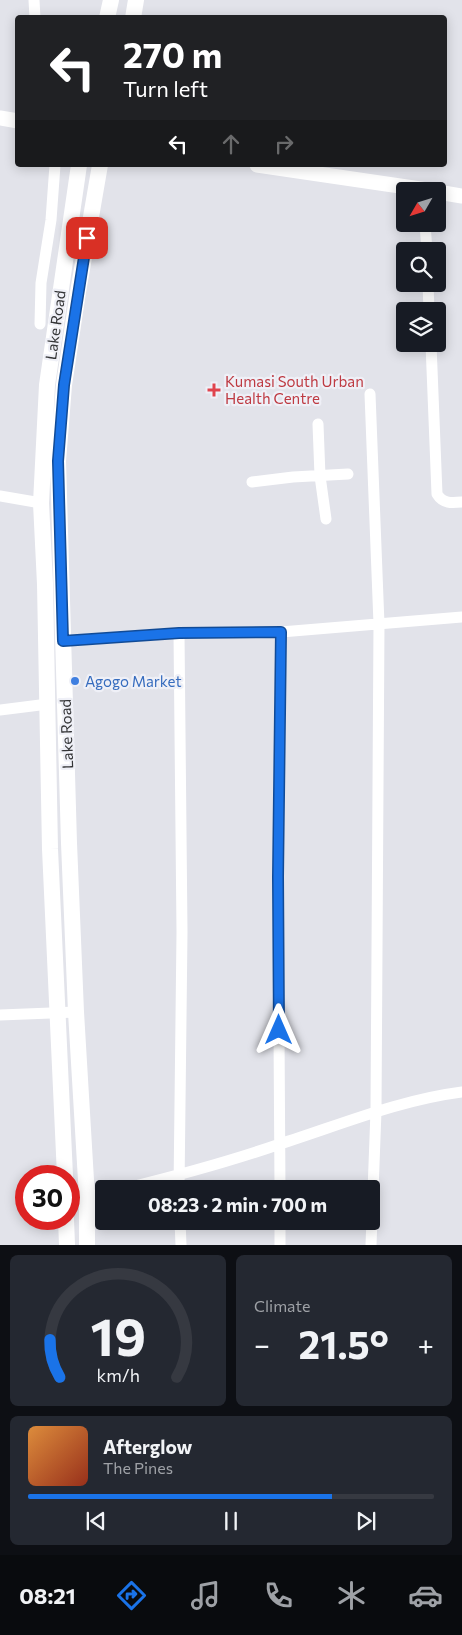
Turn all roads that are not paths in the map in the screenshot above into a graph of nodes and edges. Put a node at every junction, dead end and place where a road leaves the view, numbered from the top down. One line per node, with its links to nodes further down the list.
1 (34, 0): 4 (street)
2 (111, 0): 5 (main road)
3 (136, 0): 6 (main road)
4 (35, 15)
5 (108, 15)
6 (133, 15)
7 (0, 118): 8 (street)
8 (15, 120)
9 (55, 167): 16 (street)
10 (79, 167): 25 (main road, Lake Road)
11 (100, 167): 31 (main road, Lake Road)
12 (270, 167): 13 (street)
13 (396, 186)
14 (446, 194): 15 (street)
15 (462, 196)
16 (40, 324)
17 (431, 352): 24 (street)
18 (370, 394): 28 (street)
19 (318, 424): 21 (street)
20 (348, 474): 21 (street)
21 (320, 476): 22 (street); 26 (street)
22 (252, 482)
23 (0, 496): 25 (street)
24 (462, 502)
25 (40, 503): 32 (main road, Lake Road)
26 (326, 520)
27 (462, 617): 28 (street)
28 (379, 624): 29 (street); 38 (street)
29 (281, 632): 30 (street); 39 (street)
30 (179, 633): 31 (street); 41 (street)
31 (63, 641): 35 (main road, Lake Road)
32 (48, 704): 33 (street); 34 (main road, Lake Road)
33 (0, 710)
34 (57, 1012): 35 (street); 36 (street); 40 (main road, Lake Road)
35 (76, 1012): 46 (main road, Lake Road)
36 (0, 1015)
37 (462, 1092): 38 (street)
38 (376, 1111): 39 (street); 54 (street)
39 (279, 1145): 41 (street); 44 (street)
40 (64, 1165)
41 (179, 1175): 42 (street); 43 (street)
42 (159, 1180)
43 (179, 1180)
44 (280, 1180)
45 (95, 1195): 46 (street)
46 (87, 1197): 51 (main road, Lake Road)
47 (66, 1230): 50 (main road)
48 (180, 1230): 52 (street)
49 (280, 1230): 53 (street)
50 (67, 1245)
51 (87, 1245)
52 (181, 1245)
53 (280, 1245)
54 (371, 1245)

